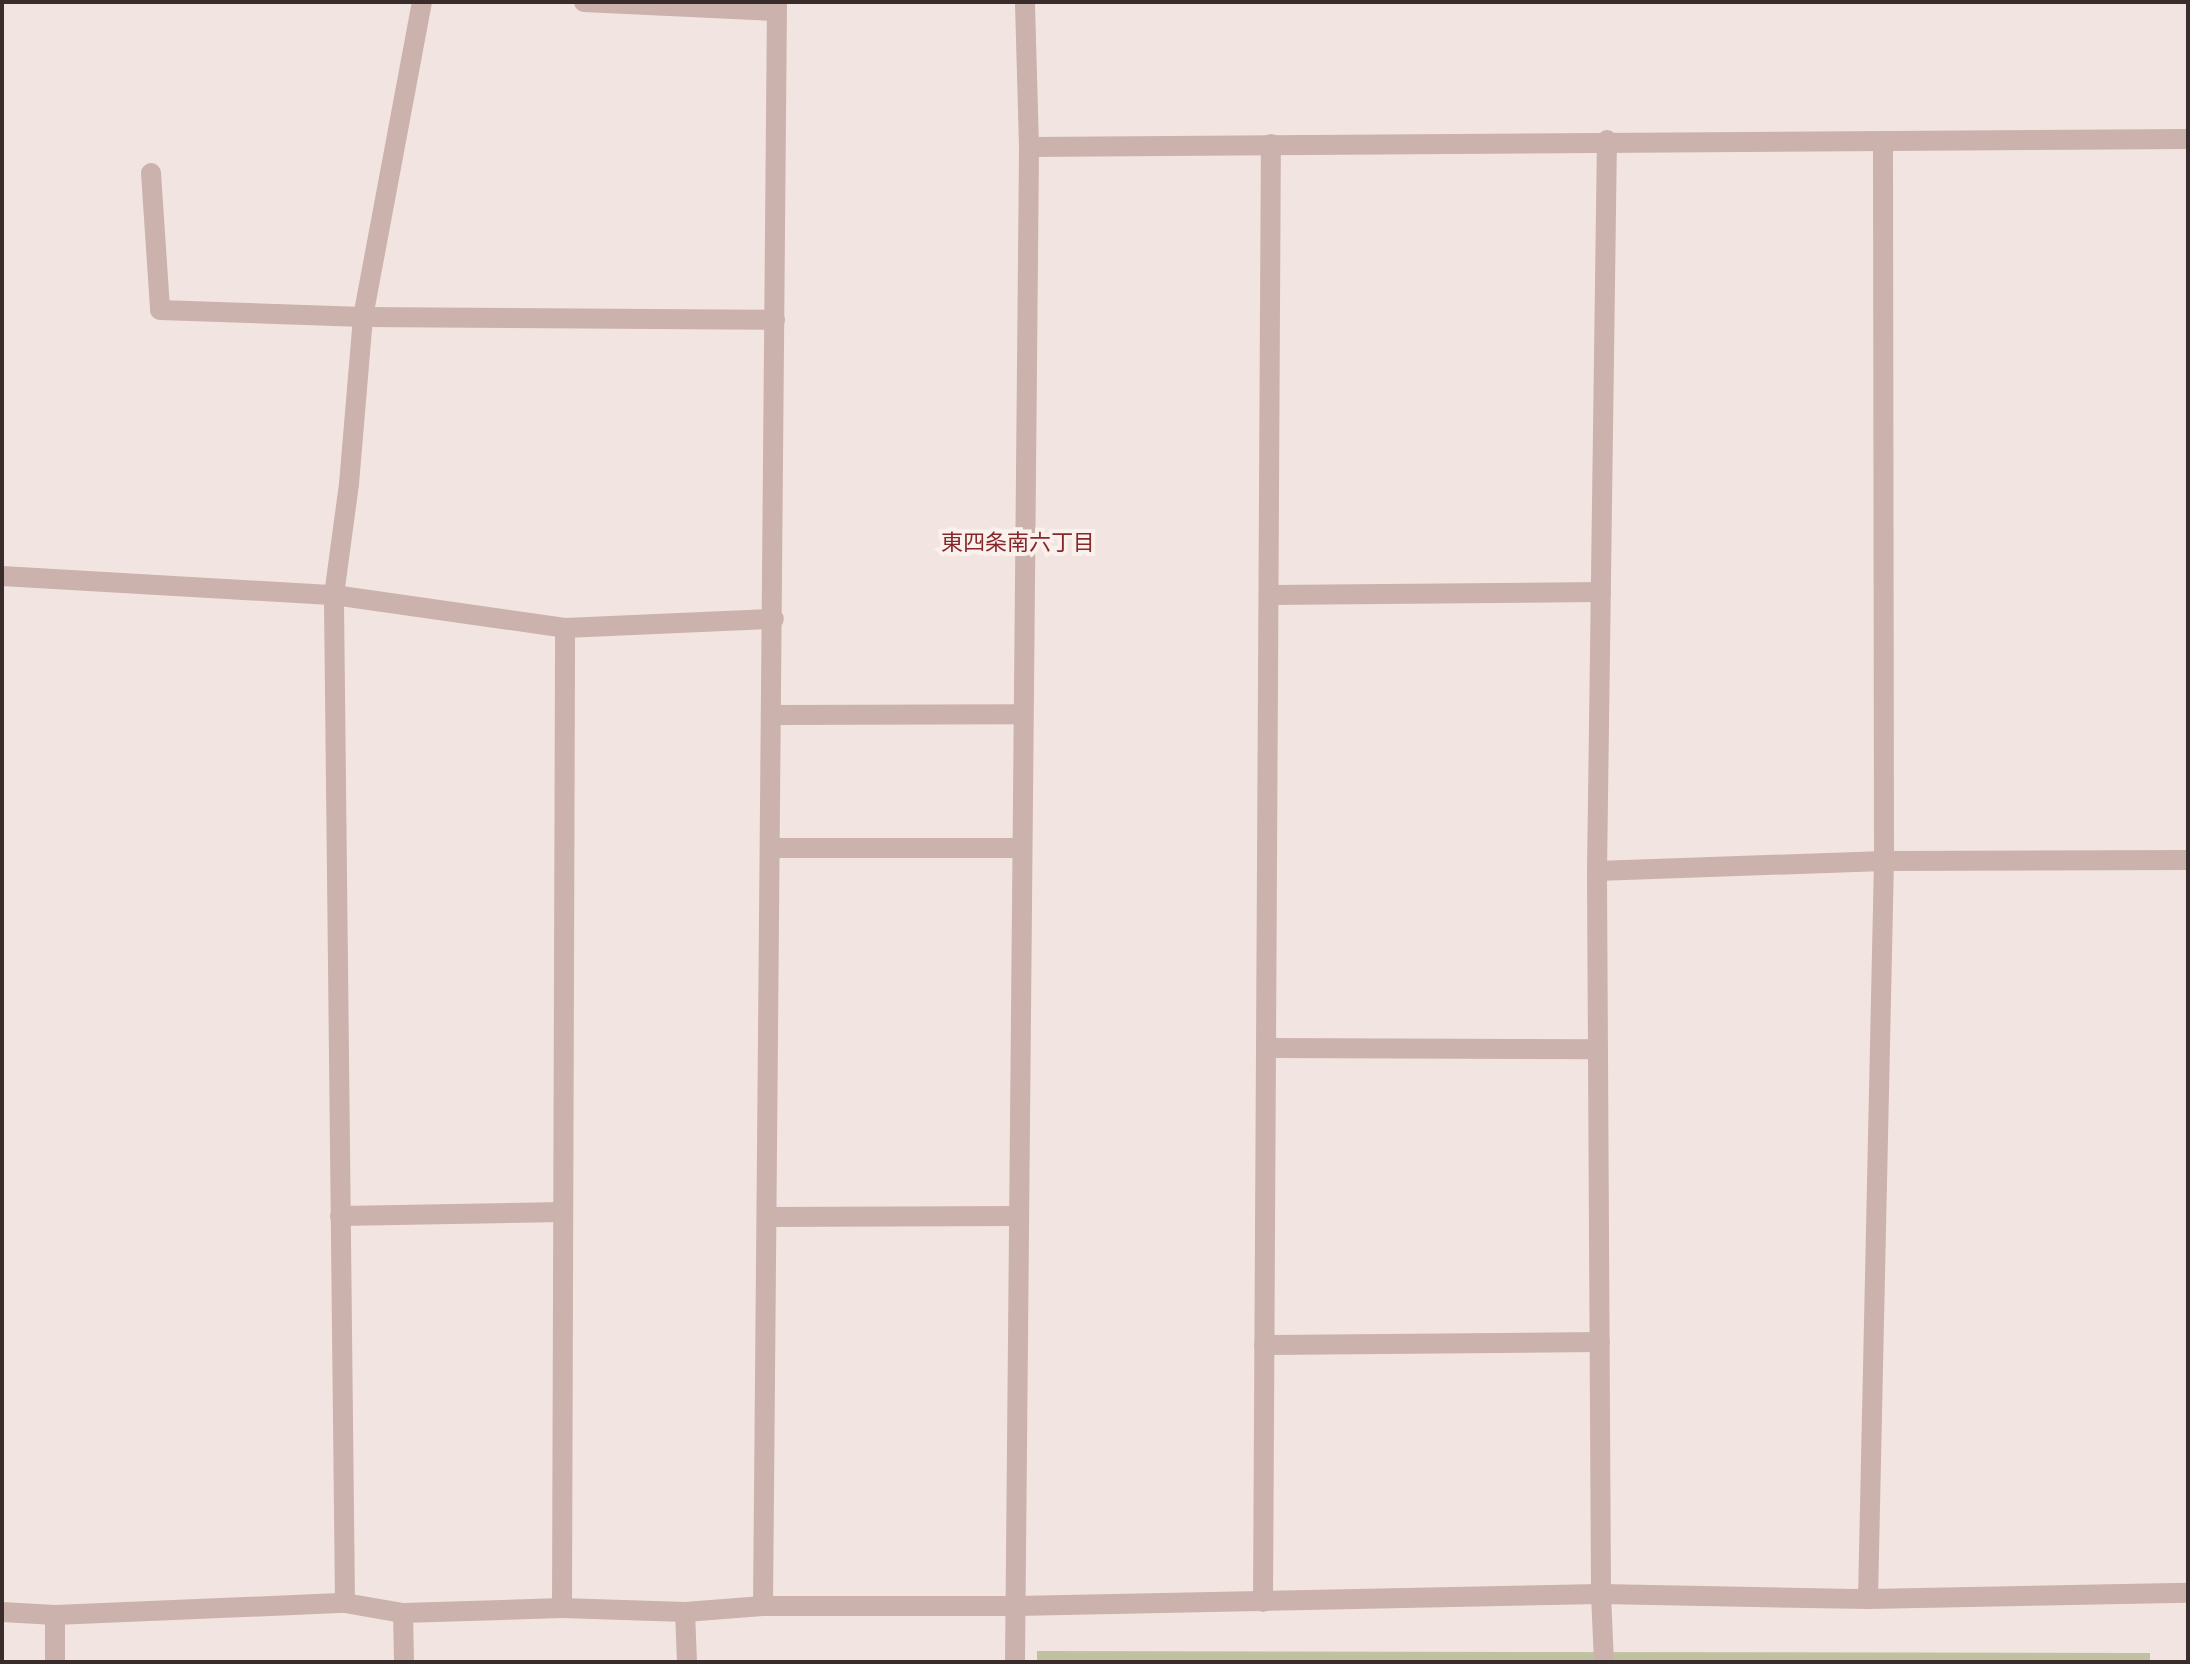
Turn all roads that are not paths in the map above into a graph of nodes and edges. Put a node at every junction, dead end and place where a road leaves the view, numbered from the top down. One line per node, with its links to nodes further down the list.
1 (422, 2): 11 (street)
2 (584, 2): 4 (street)
3 (1025, 2): 9 (street)
4 (777, 6): 12 (street)
5 (2188, 139): 7 (street)
6 (1607, 140): 7 (street); 8 (street); 14 (street)
7 (1883, 142): 24 (street)
8 (1271, 144): 9 (street); 16 (street)
9 (1029, 147): 19 (street)
10 (151, 173): 11 (street)
11 (363, 317): 12 (street); 15 (street)
12 (775, 320): 17 (street)
13 (2, 576): 15 (street)
14 (1601, 592): 16 (street); 25 (street)
15 (334, 595): 18 (street); 29 (street)
16 (1269, 595): 26 (street)
17 (774, 619): 18 (street); 20 (street)
18 (565, 628): 28 (street)
19 (1023, 714): 20 (street); 22 (street)
20 (773, 715): 21 (street)
21 (772, 848): 22 (street); 31 (street)
22 (1022, 848): 30 (street)
23 (2188, 860): 24 (street)
24 (1884, 861): 25 (street); 36 (street)
25 (1597, 871): 27 (street)
26 (1266, 1048): 27 (street); 33 (street)
27 (1598, 1049): 32 (street)
28 (563, 1212): 29 (street); 41 (street)
29 (340, 1216): 38 (street)
30 (1018, 1216): 31 (street); 40 (street)
31 (767, 1217): 39 (street)
32 (1600, 1342): 33 (street); 35 (street)
33 (1264, 1345): 37 (street)
34 (2188, 1593): 36 (street)
35 (1601, 1594): 36 (street); 37 (street); 50 (street)
36 (1868, 1599)
37 (1263, 1602): 40 (street)
38 (345, 1603): 44 (street); 45 (street)
39 (763, 1606): 40 (street); 43 (street)
40 (1014, 1606): 49 (street)
41 (562, 1608): 43 (street); 44 (street)
42 (2, 1612): 45 (street)
43 (685, 1612): 48 (street)
44 (403, 1613): 47 (street)
45 (55, 1615): 46 (street)
46 (55, 1662)
47 (404, 1662)
48 (687, 1662)
49 (1015, 1662)
50 (1604, 1662)

